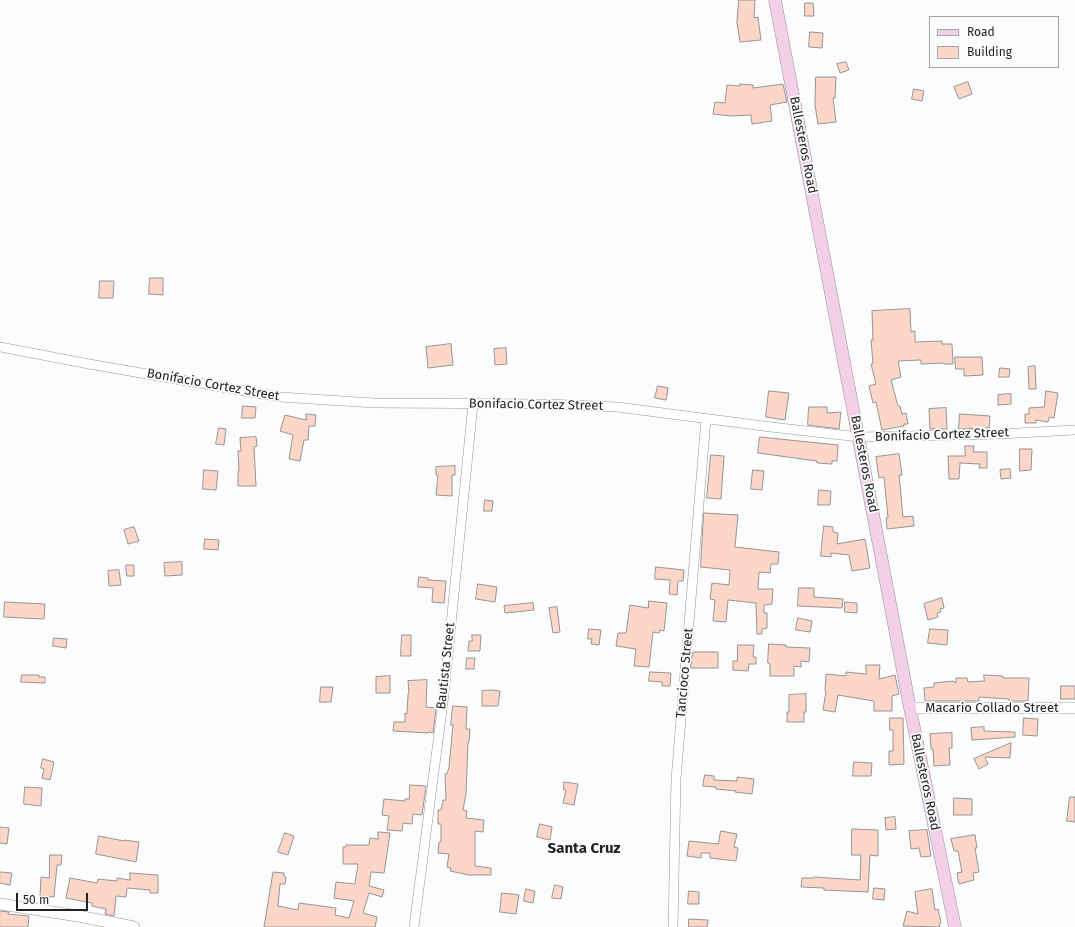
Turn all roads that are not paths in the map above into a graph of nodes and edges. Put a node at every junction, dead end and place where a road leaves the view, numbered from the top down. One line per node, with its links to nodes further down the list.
1 (775, 0): 6 (main road, Ballesteros Road)
2 (0, 347): 3 (street, Bonifacio Cortez Street)
3 (473, 404): 4 (street, Bonifacio Cortez Street); 11 (street, Bautista Street)
4 (706, 419): 6 (street, Bonifacio Cortez Street); 12 (street, Tancioco Street)
5 (1075, 430): 6 (street, Bonifacio Cortez Street)
6 (859, 437): 7 (main road, Ballesteros Road)
7 (910, 708): 8 (street, Macario Collado Street); 13 (main road, Ballesteros Road)
8 (1075, 708)
9 (0, 904): 10 (street)
10 (134, 927)
11 (414, 927)
12 (673, 927)
13 (955, 927)

